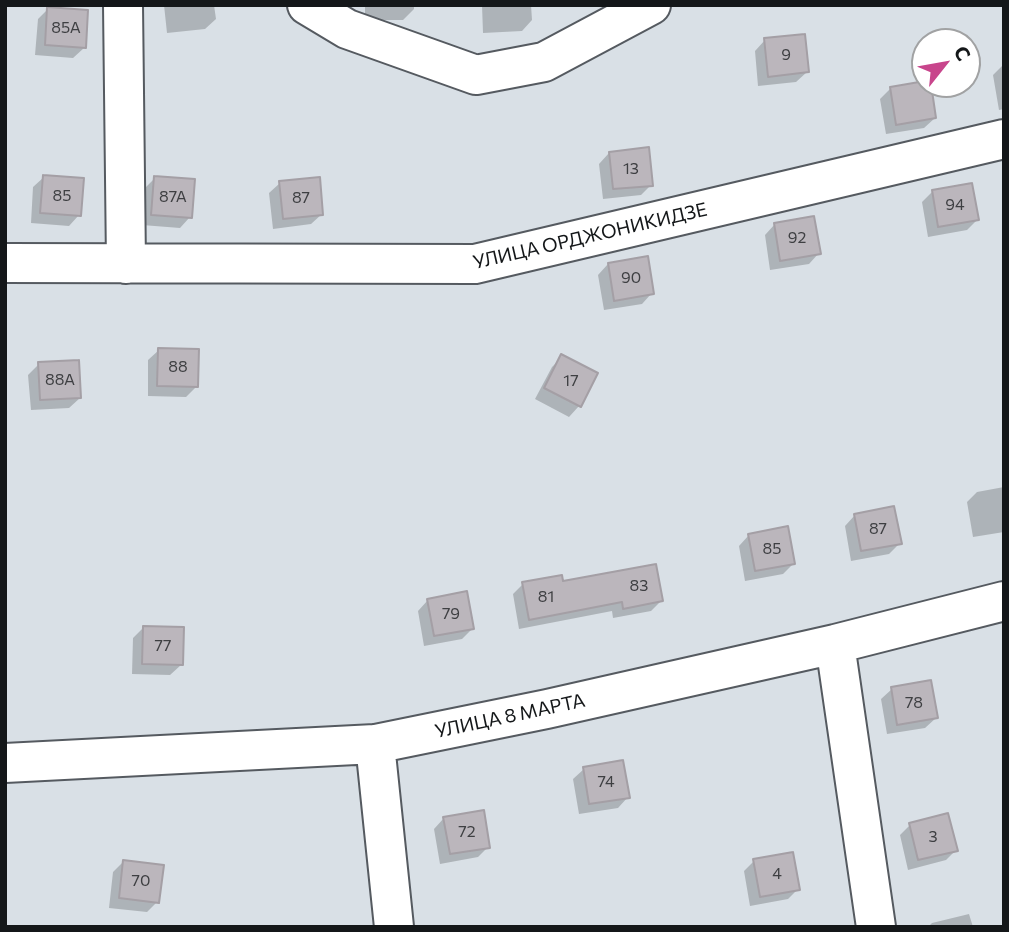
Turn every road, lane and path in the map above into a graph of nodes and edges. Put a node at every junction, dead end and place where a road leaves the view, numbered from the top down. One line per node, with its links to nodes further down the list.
1 (123, 5): 6 (street)
2 (307, 5): 3 (street)
3 (651, 5)
4 (1004, 139): 6 (street, УЛИЦА ОРДЖОНИКИДЗЕ)
5 (5, 263): 6 (street, УЛИЦА ОРДЖОНИКИДЗЕ)
6 (126, 264)
7 (1004, 601): 8 (street, УЛИЦА 8 МАРТА)
8 (835, 644): 9 (street, УЛИЦА 8 МАРТА); 12 (street)
9 (375, 744): 10 (street, УЛИЦА 8 МАРТА); 11 (street)
10 (5, 763)
11 (394, 927)
12 (876, 927)

